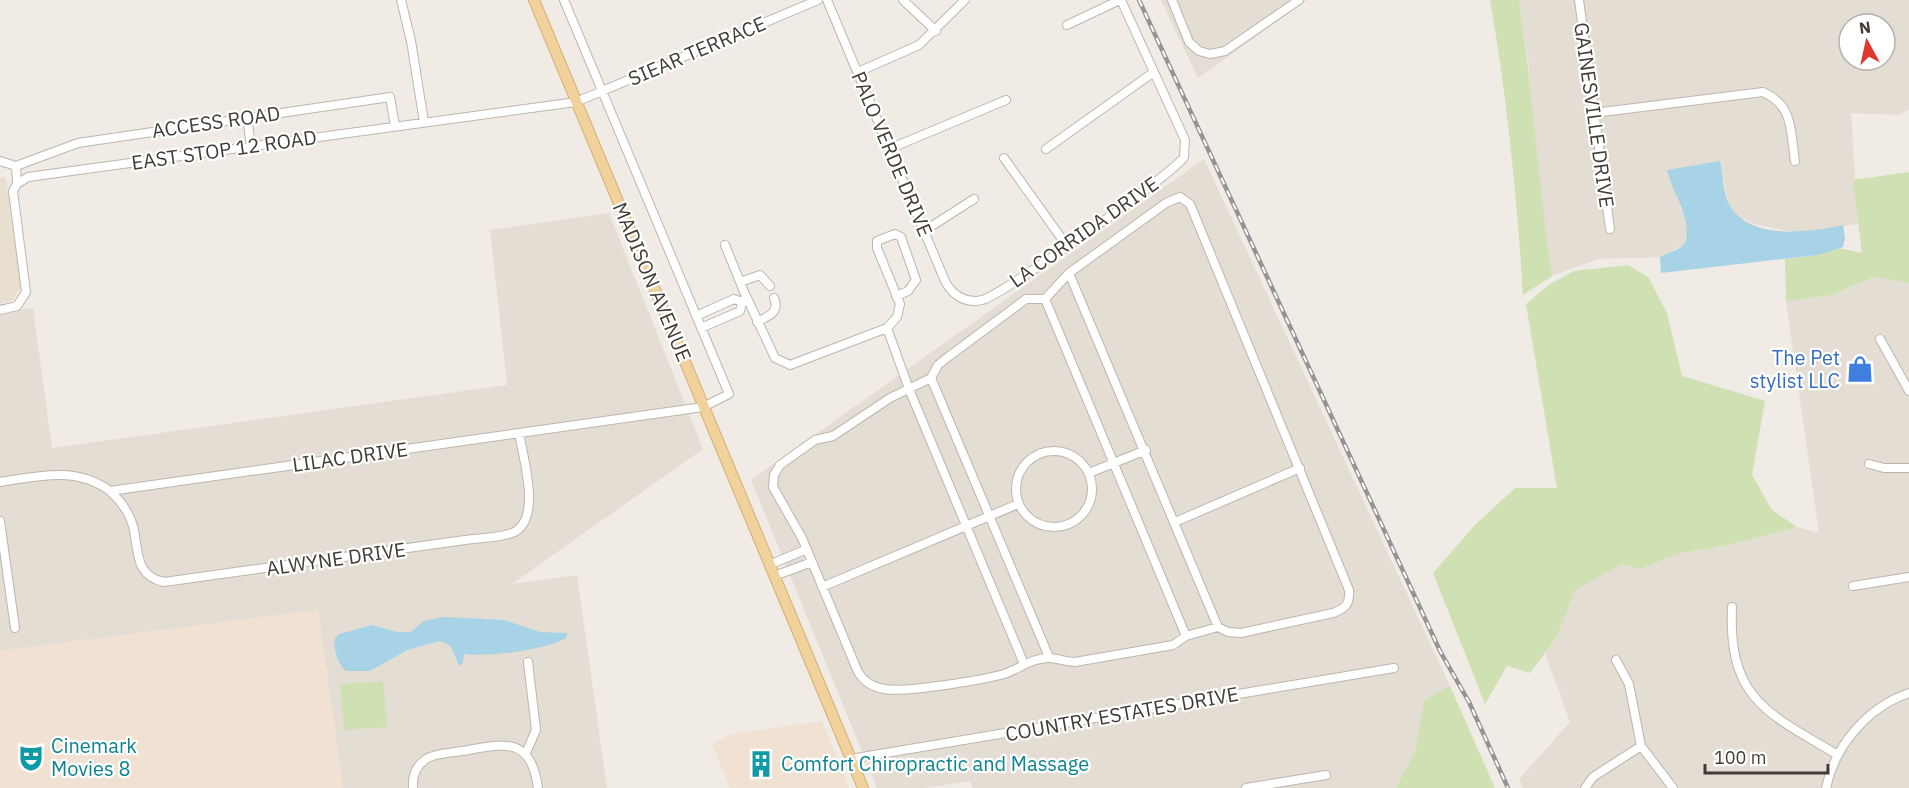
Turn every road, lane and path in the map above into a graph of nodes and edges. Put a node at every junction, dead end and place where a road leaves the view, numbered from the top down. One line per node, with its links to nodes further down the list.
1 (401, 0): 21 (street)
2 (534, 0): 18 (main road, MADISON AVENUE)
3 (564, 0): 16 (street)
4 (818, 0): 16 (street, SIEAR TERRACE)
5 (827, 0): 14 (street, PALO VERDE DRIVE)
6 (903, 0): 13 (street)
7 (965, 0): 13 (street)
8 (1120, 0): 12 (street); 15 (street)
9 (1172, 0): 10 (street)
10 (1299, 0)
11 (1579, 0): 19 (street, GAINESVILLE DRIVE)
12 (1066, 25)
13 (936, 31): 14 (street)
14 (858, 72): 24 (street, PALO VERDE DRIVE)
15 (1154, 72): 25 (street); 35 (street, LA CORRIDA DRIVE)
16 (602, 91): 18 (street, SIEAR TERRACE); 45 (street)
17 (1006, 100): 24 (street)
18 (576, 102): 21 (street, EAST STOP 12 ROAD); 53 (main road, MADISON AVENUE)
19 (1594, 113): 28 (street); 32 (street, GAINESVILLE DRIVE)
20 (247, 117): 22 (street, ACCESS ROAD); 23 (street); 29 (street, ACCESS ROAD)
21 (424, 122): 22 (street, EAST STOP 12 ROAD)
22 (395, 126): 23 (street, EAST STOP 12 ROAD)
23 (251, 147): 30 (street, EAST STOP 12 ROAD)
24 (890, 149): 33 (street, PALO VERDE DRIVE)
25 (1046, 149)
26 (1004, 158): 35 (street)
27 (0, 161): 29 (street)
28 (1795, 161)
29 (16, 166): 30 (street)
30 (17, 184): 44 (street)
31 (974, 199): 33 (street)
32 (1610, 229)
33 (924, 231): 43 (street, PALO VERDE DRIVE)
34 (725, 244): 37 (street)
35 (1067, 246): 43 (street, LA CORRIDA DRIVE)
36 (1069, 273): 41 (street); 55 (street); 58 (street)
37 (740, 282): 38 (street); 42 (street)
38 (770, 286)
39 (896, 296): 39 (street); 48 (street)
40 (774, 298): 46 (street)
41 (1045, 299): 50 (street); 56 (street)
42 (744, 300): 45 (street); 46 (street); 47 (street)
43 (966, 300)
44 (0, 310)
45 (696, 316): 47 (street)
46 (757, 322): 48 (street)
47 (701, 328): 53 (street)
48 (887, 328): 51 (street)
49 (1880, 339): 52 (street)
50 (931, 378): 51 (street); 64 (street)
51 (909, 390): 67 (street); 68 (street)
52 (1909, 391)
53 (704, 407): 54 (street, LILAC DRIVE); 70 (main road, MADISON AVENUE)
54 (519, 433): 62 (street, LILAC DRIVE); 62 (street, ALWYNE DRIVE)
55 (1146, 450): 56 (street); 66 (street)
56 (1115, 464): 60 (street); 79 (street)
57 (1869, 464): 59 (street)
58 (1300, 468): 66 (street); 77 (street)
59 (1909, 468)
60 (1089, 473): 63 (street); 63 (street)
61 (0, 482): 62 (street)
62 (110, 491)
63 (1018, 504): 64 (street)
64 (990, 516): 67 (street); 80 (street)
65 (0, 521): 73 (street)
66 (1175, 522): 77 (street)
67 (965, 526): 75 (street); 83 (street)
68 (807, 549): 69 (street); 70 (street)
69 (812, 562): 71 (street); 75 (street)
70 (770, 565): 71 (main road, MADISON AVENUE)
71 (774, 576): 89 (main road, MADISON AVENUE)
72 (1909, 577): 74 (street)
73 (5, 586): 78 (street)
74 (1852, 586)
75 (822, 587): 83 (street)
76 (1732, 607): 88 (street)
77 (1218, 627): 79 (street)
78 (15, 628)
79 (1186, 636): 80 (street)
80 (1049, 657): 83 (street)
81 (1616, 660): 86 (street)
82 (528, 663): 87 (street)
83 (1024, 664)
84 (1394, 668): 89 (street, COUNTRY ESTATES DRIVE)
85 (1909, 693): 88 (street)
86 (1641, 746): 95 (street); 96 (street)
87 (525, 752): 91 (street); 92 (street)
88 (1838, 755): 97 (street)
89 (850, 759): 93 (main road, MADISON AVENUE)
90 (1326, 775): 94 (street)
91 (413, 788)
92 (538, 788)
93 (863, 788)
94 (1246, 788)
95 (1585, 788)
96 (1673, 788)
97 (1826, 788)

